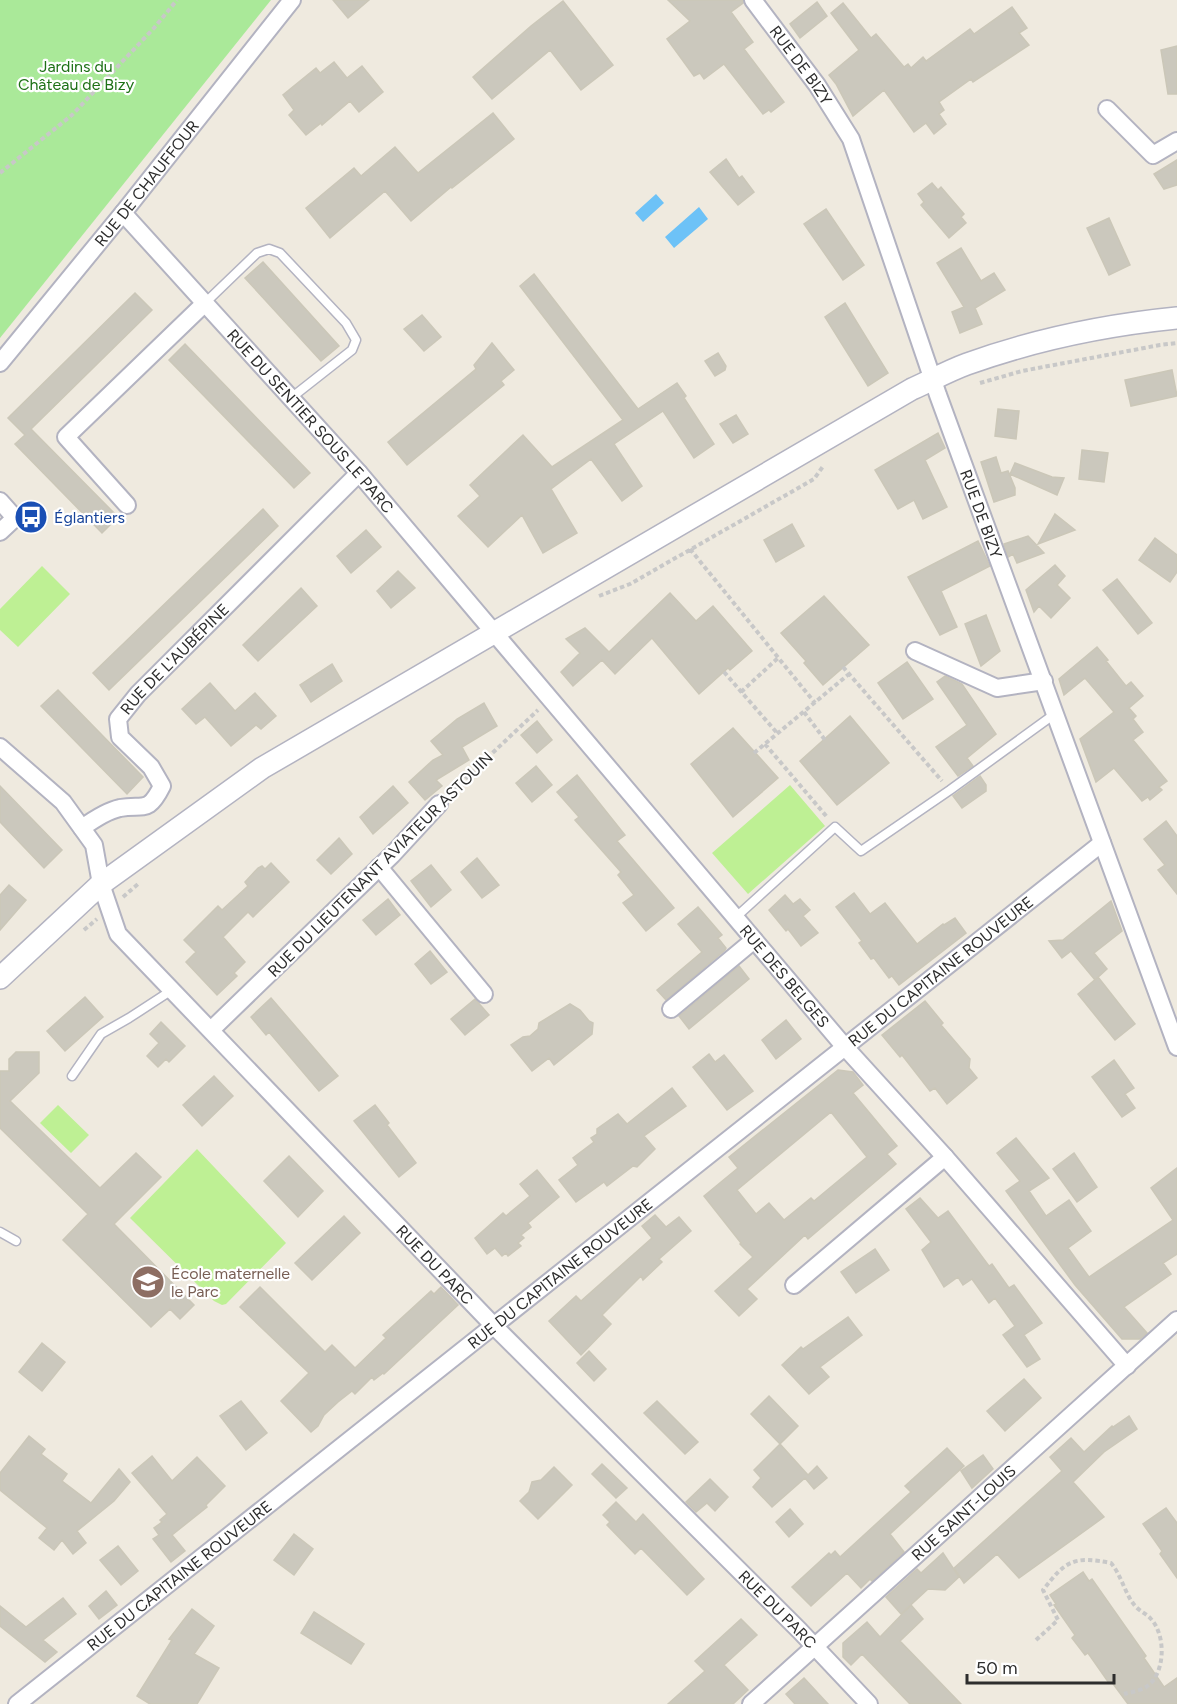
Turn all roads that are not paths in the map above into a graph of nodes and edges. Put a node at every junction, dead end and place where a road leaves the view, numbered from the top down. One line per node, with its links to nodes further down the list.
1 (292, 0): 5 (street, RUE DE CHAUFFOUR)
2 (754, 1): 9 (street, RUE DE BIZY)
3 (1107, 109): 4 (street)
4 (1177, 141)
5 (123, 213): 6 (street, RUE DU SENTIER SOUS LE PARC); 8 (street, RUE DE CHAUFFOUR)
6 (204, 304): 10 (street, RUE DU SENTIER SOUS LE PARC); 10 (lane); 13 (street)
7 (1177, 318): 9 (street)
8 (0, 363)
9 (934, 379): 15 (street); 17 (street, RUE DE BIZY)
10 (291, 398): 11 (street, RUE DU SENTIER SOUS LE PARC)
11 (359, 473): 15 (street, RUE DU SENTIER SOUS LE PARC); 21 (street, RUE DE L'AUBÉPINE)
12 (0, 501): 14 (street)
13 (127, 505)
14 (0, 532)
15 (496, 632): 24 (street); 25 (street, RUE DES BELGES)
16 (915, 651): 17 (street)
17 (1044, 681): 18 (street, RUE DE BIZY)
18 (1056, 713): 22 (street, RUE DE BIZY); 25 (lane)
19 (0, 747): 21 (street, RUE DU PARC)
20 (439, 804): 23 (street, RUE DU LIEUTENANT AVIATEUR ASTOUIN)
21 (82, 828): 24 (street, RUE DU PARC)
22 (1102, 843): 32 (street, RUE DU CAPITAINE ROUVEURE); 33 (street, RUE DE BIZY)
23 (379, 867): 29 (street); 31 (street, RUE DU LIEUTENANT AVIATEUR ASTOUIN)
24 (101, 884): 27 (street); 28 (street, RUE DU PARC)
25 (735, 918): 26 (street, RUE DES BELGES)
26 (754, 940): 30 (street); 32 (street, RUE DES BELGES)
27 (0, 978)
28 (172, 990): 31 (street, RUE DU PARC); 34 (lane)
29 (484, 994)
30 (671, 1009)
31 (211, 1030): 40 (street, RUE DU PARC)
32 (844, 1046): 35 (street, RUE DES BELGES); 40 (street, RUE DU CAPITAINE ROUVEURE)
33 (1177, 1047)
34 (72, 1077)
35 (945, 1157): 38 (street); 41 (street, RUE DES BELGES)
36 (0, 1232): 37 (lane)
37 (16, 1241)
38 (794, 1285)
39 (1177, 1320): 41 (street, RUE SAINT-LOUIS)
40 (494, 1326): 42 (street, RUE DU PARC); 43 (street, RUE DU CAPITAINE ROUVEURE)
41 (1127, 1366): 42 (street, RUE SAINT-LOUIS)
42 (815, 1646): 44 (street, RUE SAINT-LOUIS); 45 (street, RUE DU PARC)
43 (17, 1704)
44 (751, 1704)
45 (869, 1704)

